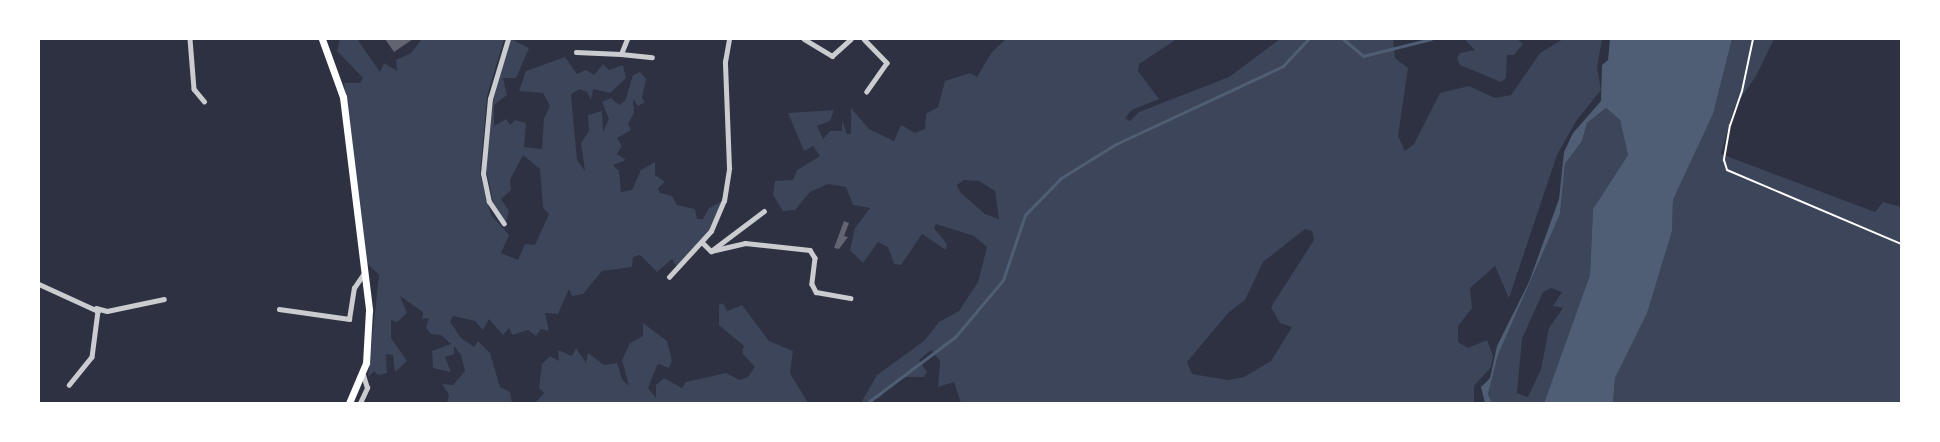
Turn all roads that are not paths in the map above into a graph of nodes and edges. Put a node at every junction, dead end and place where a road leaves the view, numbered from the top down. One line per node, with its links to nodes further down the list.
1 (190, 39): 13 (street)
2 (322, 39): 18 (main road)
3 (508, 39): 15 (street)
4 (628, 39): 10 (street)
5 (729, 39): 16 (street)
6 (804, 39): 7 (street)
7 (850, 39)
8 (864, 39): 12 (street)
9 (576, 52): 10 (street)
10 (621, 54): 11 (street)
11 (652, 57)
12 (867, 92)
13 (204, 101)
14 (764, 211): 17 (street)
15 (504, 224)
16 (702, 240): 17 (street); 19 (street)
17 (711, 251): 21 (street)
18 (364, 272): 24 (street); 25 (main road)
19 (669, 277)
20 (39, 284): 23 (street)
21 (850, 298)
22 (164, 299): 23 (street)
23 (95, 307): 26 (street)
24 (279, 309)
25 (363, 374): 27 (main road); 28 (street)
26 (69, 385)
27 (349, 403)
28 (360, 403)

